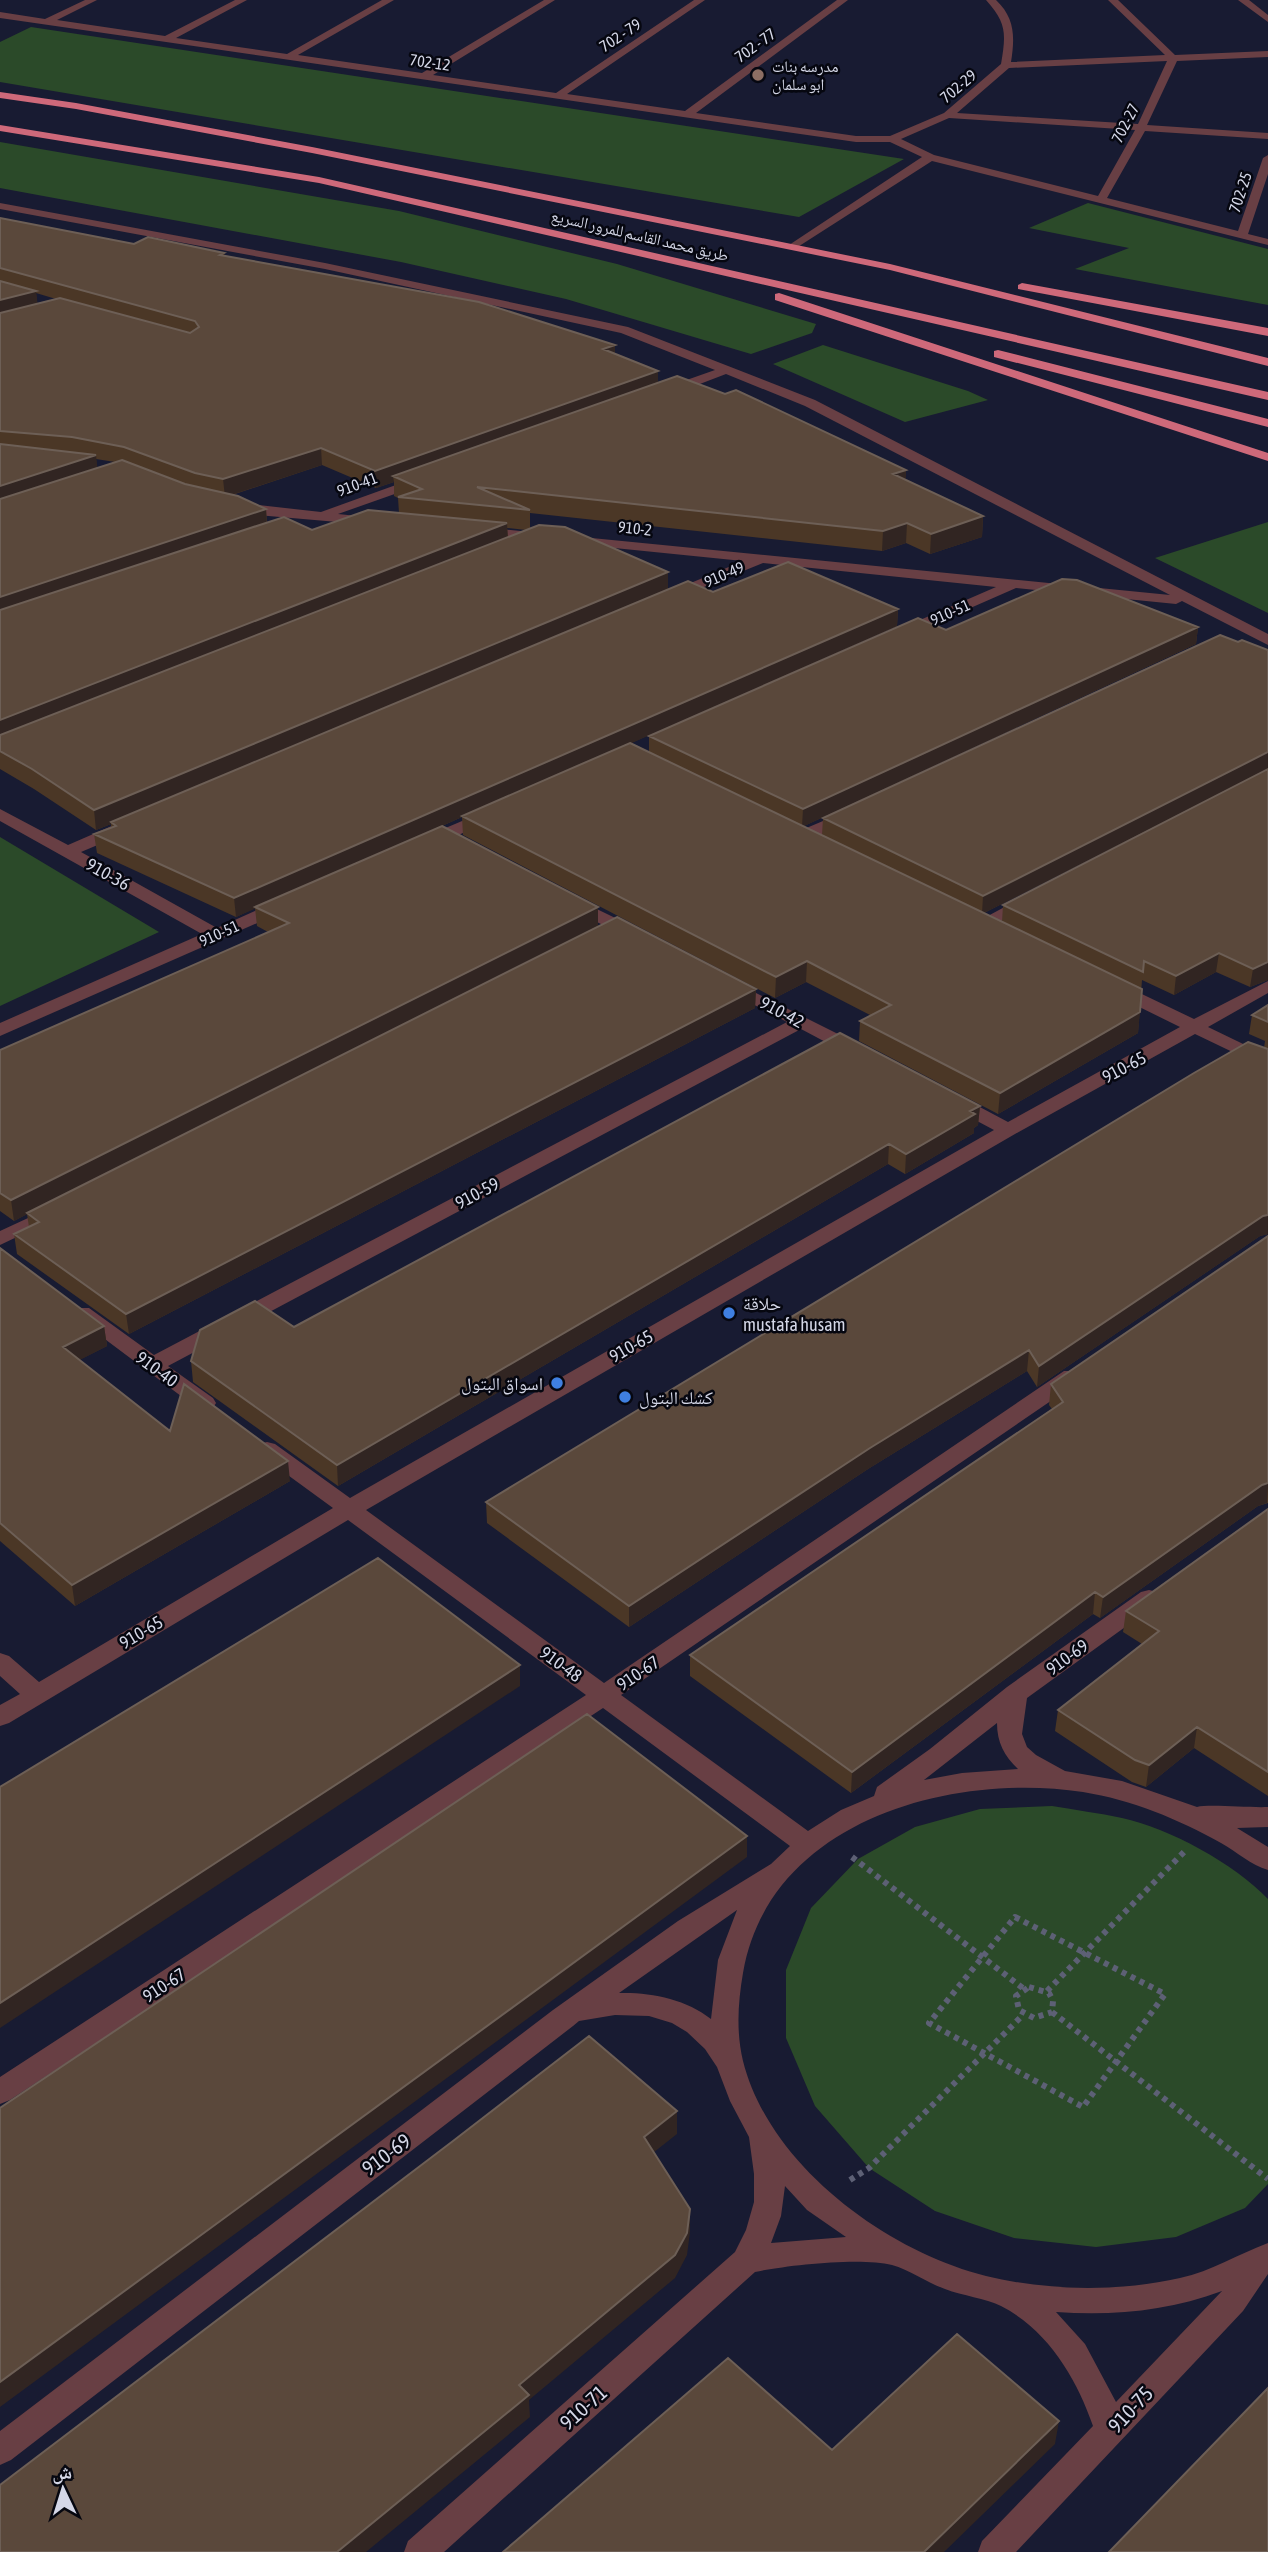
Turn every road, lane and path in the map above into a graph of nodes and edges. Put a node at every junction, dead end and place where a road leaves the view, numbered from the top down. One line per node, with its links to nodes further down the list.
1 (92, 0): 14 (street)
2 (242, 0): 15 (street)
3 (388, 0): 17 (street)
4 (550, 0): 20 (street)
5 (700, 0): 22 (street, 702 - 79)
6 (843, 0): 23 (street, 702 - 77)
7 (991, 0): 19 (street)
8 (1113, 0): 18 (street)
9 (1243, 0): 11 (street)
10 (1268, 9): 11 (street)
11 (1257, 10): 13 (street)
12 (0, 15): 14 (street, 702-12)
13 (1268, 19)
14 (46, 22): 15 (street, 702-12)
15 (166, 39): 17 (street, 702-12)
16 (1268, 54): 18 (street)
17 (288, 57): 20 (street, 702-12)
18 (1173, 58): 19 (street); 26 (street, 702-27)
19 (1006, 65): 24 (street, 702-29)
20 (423, 77): 22 (street, 702-12)
21 (0, 95): 37 (highway, طريق محمد القاسم للمرور السريع)
22 (558, 96): 23 (street, 702-12)
23 (686, 115): 28 (street, 702-12)
24 (948, 116): 26 (street); 29 (street, 702-29)
25 (0, 128): 34 (highway, طريق محمد القاسم للمرور السريع)
26 (1141, 128): 27 (street); 32 (street, 702-27)
27 (1268, 136)
28 (856, 139): 29 (street, 702-29)
29 (892, 139): 30 (street)
30 (930, 157): 32 (street); 37 (street)
31 (1268, 158): 35 (street, 702-25)
32 (1101, 200): 35 (street)
33 (0, 206): 42 (street)
34 (538, 228): 39 (highway); 43 (highway, طريق محمد القاسم للمرور السريع)
35 (1242, 236): 36 (street)
36 (1268, 242)
37 (793, 247): 38 (highway, طريق محمد القاسم للمرور السريع)
38 (890, 267): 40 (highway); 41 (highway, طريق محمد القاسم للمرور السريع)
39 (826, 311): 45 (highway); 46 (highway)
40 (1268, 332)
41 (1268, 362)
42 (724, 371): 44 (street); 57 (street)
43 (1268, 396)
44 (646, 399)
45 (1268, 423)
46 (1268, 457)
47 (437, 474): 49 (street, 910-41)
48 (232, 505): 49 (street)
49 (320, 516): 50 (street); 51 (street, 910-41)
50 (388, 522)
51 (286, 527)
52 (470, 530): 53 (street, 910-2)
53 (538, 536): 54 (street); 55 (street, 910-2)
54 (500, 551)
55 (762, 558): 56 (street, 910-2); 58 (street, 910-49)
56 (1015, 583): 57 (street, 910-2); 59 (street, 910-51)
57 (1189, 601): 60 (street)
58 (659, 602)
59 (887, 640)
60 (1268, 640)
61 (867, 807): 68 (street)
62 (506, 808): 65 (street)
63 (0, 814): 69 (street, 910-36)
64 (132, 825): 69 (street)
65 (443, 835): 66 (street); 67 (street)
66 (418, 846)
67 (466, 847)
68 (827, 848)
69 (67, 852): 74 (street, 910-36)
70 (1045, 891): 75 (street)
71 (304, 896): 74 (street, 910-51)
72 (559, 896): 73 (street)
73 (617, 926): 76 (street); 77 (street)
74 (215, 934): 83 (street, 910-51)
75 (1008, 936)
76 (592, 938)
77 (654, 945)
78 (715, 977): 81 (street, 910-42)
79 (1096, 979): 82 (street)
80 (1268, 986): 82 (street, 910-65)
81 (801, 1022): 84 (street, 910-42); 92 (street, 910-59)
82 (1196, 1028): 85 (street); 87 (street, 910-65)
83 (0, 1030)
84 (874, 1060)
85 (1268, 1063)
86 (935, 1092): 87 (street)
87 (1008, 1130): 95 (street, 910-65)
88 (74, 1202): 89 (street)
89 (0, 1239)
90 (65, 1301): 92 (street, 910-40)
91 (1096, 1359): 100 (street, 910-67)
92 (152, 1365): 93 (street, 910-40)
93 (218, 1413)
94 (250, 1437): 95 (street)
95 (349, 1509): 99 (street, 910-65); 100 (street, 910-48)
96 (1169, 1583): 98 (street, 910-69)
97 (0, 1662): 99 (street)
98 (1016, 1693): 102 (street); 103 (street, 910-69)
99 (37, 1695): 101 (street, 910-65)
100 (604, 1695): 106 (street, 910-48); 119 (street, 910-67)
101 (0, 1717)
102 (1066, 1779): 103 (street); 104 (street)
103 (870, 1806): 106 (street)
104 (1191, 1814): 105 (street); 107 (street); 109 (path)
105 (1268, 1816)
106 (807, 1844): 108 (street); 110 (path)
107 (1268, 1860)
108 (780, 1869): 115 (street, 910-69); 118 (street)
109 (1084, 1952): 110 (path); 112 (path); 117 (path)
110 (983, 1957): 111 (path); 116 (path)
111 (1024, 1989): 112 (path); 114 (path)
112 (1047, 1991): 113 (path)
113 (1052, 2012): 114 (path); 117 (path)
114 (1023, 2015): 116 (path)
115 (563, 2018): 118 (street); 128 (street, 910-69)
116 (984, 2053): 117 (path); 122 (path)
117 (1116, 2062): 121 (path)
118 (730, 2063): 120 (street)
119 (0, 2092)
120 (761, 2134): 122 (street); 125 (street, 910-71)
121 (1268, 2179)
122 (816, 2200): 123 (street)
123 (892, 2253): 125 (street, 910-71); 126 (street)
124 (1264, 2258): 126 (street); 127 (street, 910-75)
125 (746, 2262): 129 (street, 910-71)
126 (1008, 2294): 127 (street)
127 (1110, 2431): 130 (street, 910-75)
128 (0, 2450)
129 (419, 2552)
130 (994, 2552)

